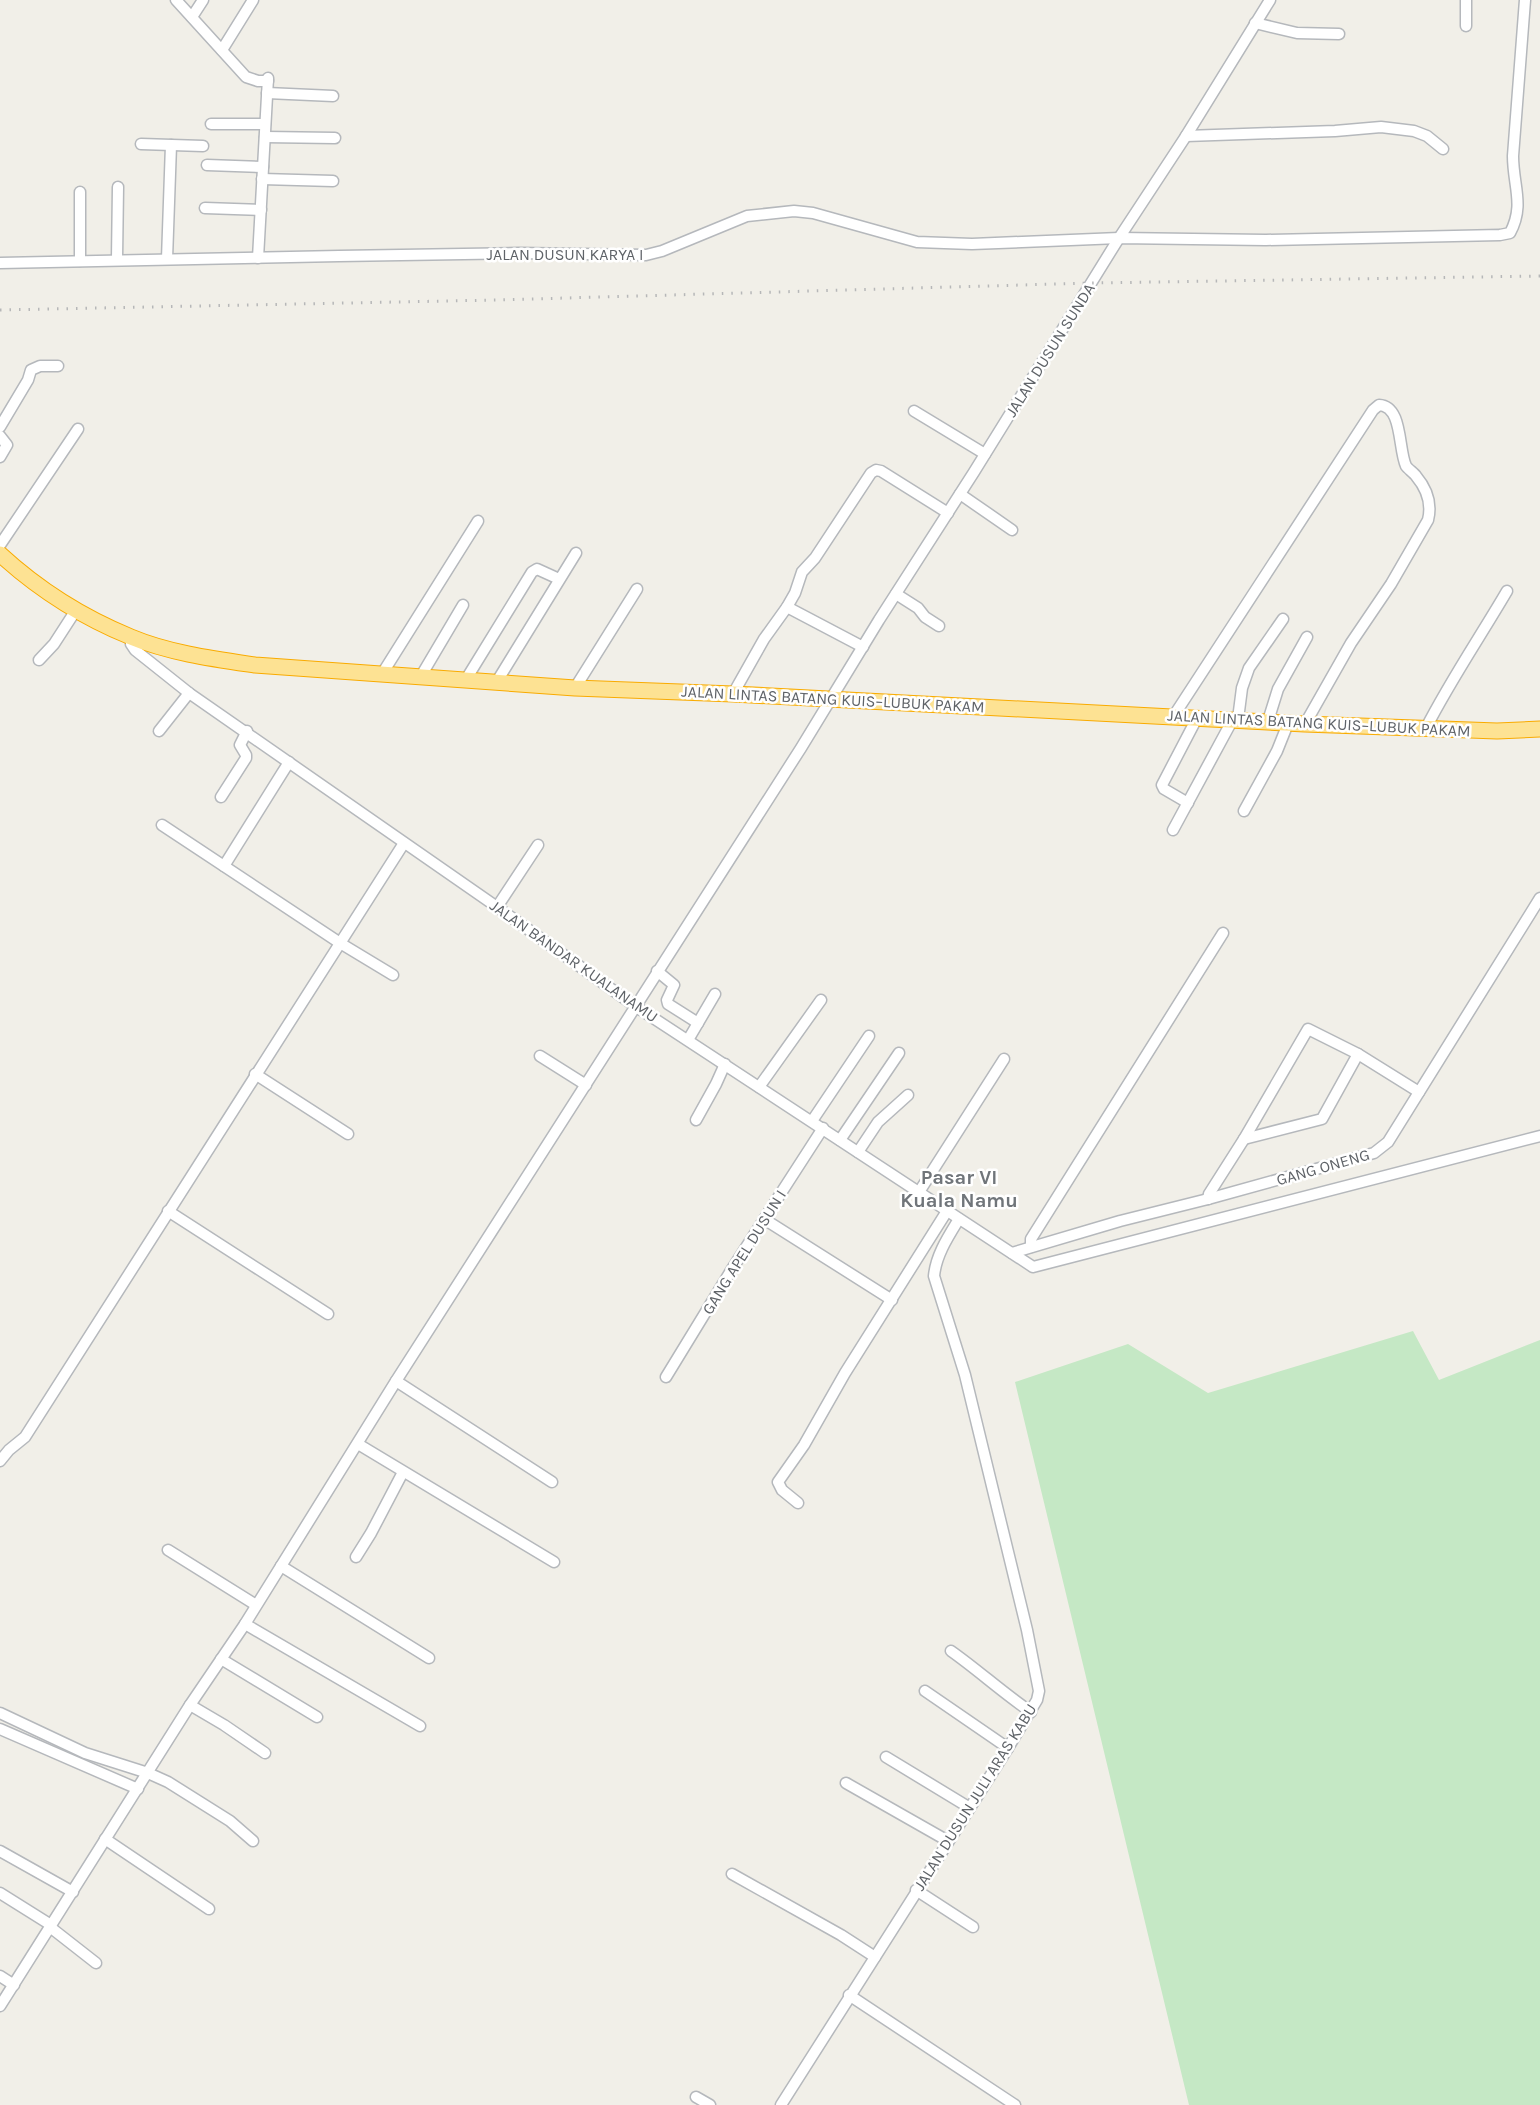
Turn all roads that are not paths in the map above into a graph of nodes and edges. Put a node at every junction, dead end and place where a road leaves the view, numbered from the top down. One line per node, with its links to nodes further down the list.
1 (176, 0): 7 (street)
2 (202, 0): 7 (street)
3 (253, 0): 11 (street)
4 (1270, 0): 8 (street, JALAN DUSUN SUNDA)
5 (1466, 0): 9 (street)
6 (1525, 0): 30 (street, JALAN DUSUN KARYA I)
7 (192, 17): 11 (street)
8 (1255, 23): 10 (street); 17 (street, JALAN DUSUN SUNDA)
9 (1466, 26)
10 (1339, 34)
11 (222, 50): 12 (street)
12 (267, 93): 13 (street); 15 (street)
13 (333, 96)
14 (211, 124): 15 (street)
15 (265, 124): 16 (street)
16 (265, 136): 18 (street); 24 (street)
17 (1186, 136): 22 (street); 30 (street, JALAN DUSUN SUNDA)
18 (334, 138)
19 (141, 144): 20 (street)
20 (171, 145): 21 (street); 33 (street)
21 (203, 146)
22 (1443, 149)
23 (207, 165): 24 (street)
24 (262, 173): 25 (street); 29 (street)
25 (333, 181)
26 (118, 187): 32 (street)
27 (80, 192): 34 (street)
28 (205, 208): 29 (street)
29 (261, 210): 31 (street)
30 (1119, 238): 31 (street, JALAN DUSUN KARYA I); 41 (street, JALAN DUSUN SUNDA)
31 (258, 258): 33 (street, JALAN DUSUN KARYA I)
32 (117, 259): 33 (street, JALAN DUSUN KARYA I); 34 (street, JALAN DUSUN KARYA I)
33 (167, 259)
34 (80, 261): 35 (street, JALAN DUSUN KARYA I)
35 (0, 263)
36 (58, 366): 38 (street)
37 (914, 411): 41 (street)
38 (0, 427)
39 (78, 429): 47 (street)
40 (0, 436): 42 (street)
41 (985, 454): 43 (street, JALAN DUSUN SUNDA)
42 (0, 456)
43 (960, 495): 44 (street, JALAN DUSUN SUNDA); 46 (street)
44 (948, 513): 53 (street, JALAN DUSUN SUNDA); 55 (street)
45 (478, 521): 63 (street)
46 (1012, 530)
47 (0, 545)
48 (576, 553): 50 (street)
49 (0, 554): 56 (highway, JALAN LINTAS BATANG KUIS–LUBUK PAKAM)
50 (559, 579): 65 (street); 66 (street)
51 (637, 589): 67 (street)
52 (1507, 591): 77 (street)
53 (896, 594): 58 (street); 61 (street, JALAN DUSUN SUNDA)
54 (463, 605): 64 (street)
55 (787, 607): 61 (street); 69 (street)
56 (76, 610): 59 (highway, JALAN LINTAS BATANG KUIS–LUBUK PAKAM); 62 (street)
57 (1283, 619): 73 (street)
58 (939, 626)
59 (131, 637): 63 (highway, JALAN LINTAS BATANG KUIS–LUBUK PAKAM); 68 (street, JALAN BANDAR KUALANAMU)
60 (1307, 638): 74 (street)
61 (863, 647): 70 (street, JALAN DUSUN SUNDA)
62 (39, 660)
63 (382, 674): 64 (highway, JALAN LINTAS BATANG KUIS–LUBUK PAKAM)
64 (421, 676): 65 (highway, JALAN LINTAS BATANG KUIS–LUBUK PAKAM)
65 (465, 681): 66 (highway, JALAN LINTAS BATANG KUIS–LUBUK PAKAM)
66 (496, 683): 67 (highway, JALAN LINTAS BATANG KUIS–LUBUK PAKAM)
67 (575, 687): 69 (highway, JALAN LINTAS BATANG KUIS–LUBUK PAKAM)
68 (189, 693): 79 (street); 80 (street, JALAN BANDAR KUALANAMU)
69 (733, 694): 70 (highway, JALAN LINTAS BATANG KUIS–LUBUK PAKAM)
70 (831, 699): 71 (highway, JALAN LINTAS BATANG KUIS–LUBUK PAKAM); 94 (street, JALAN DUSUN SUNDA)
71 (1173, 717): 72 (highway, JALAN LINTAS BATANG KUIS–LUBUK PAKAM); 76 (street)
72 (1197, 718): 73 (highway, JALAN LINTAS BATANG KUIS–LUBUK PAKAM); 83 (street)
73 (1235, 719): 74 (highway, JALAN LINTAS BATANG KUIS–LUBUK PAKAM); 83 (street)
74 (1268, 721): 75 (highway, JALAN LINTAS BATANG KUIS–LUBUK PAKAM)
75 (1289, 722): 76 (highway, JALAN LINTAS BATANG KUIS–LUBUK PAKAM); 84 (street)
76 (1305, 724): 77 (highway, JALAN LINTAS BATANG KUIS–LUBUK PAKAM)
77 (1426, 728): 78 (highway, JALAN LINTAS BATANG KUIS–LUBUK PAKAM)
78 (1540, 728)
79 (159, 731)
80 (247, 731): 81 (street, JALAN BANDAR KUALANAMU); 82 (street)
81 (289, 762): 87 (street, JALAN BANDAR KUALANAMU); 89 (street)
82 (221, 797)
83 (1188, 803): 86 (street)
84 (1244, 811)
85 (162, 825): 89 (street)
86 (1173, 830)
87 (404, 843): 91 (street, JALAN BANDAR KUALANAMU); 93 (street)
88 (538, 845): 91 (street)
89 (224, 866): 93 (street)
90 (1539, 901): 112 (street, GANG ONENG)
91 (497, 907): 98 (street, JALAN BANDAR KUALANAMU)
92 (1223, 933): 129 (street)
93 (340, 943): 95 (street); 109 (street)
94 (657, 971): 98 (street, JALAN DUSUN SUNDA); 99 (street)
95 (393, 975)
96 (715, 994): 100 (street)
97 (820, 1000): 111 (street)
98 (635, 1006): 101 (street, JALAN BANDAR KUALANAMU); 110 (street, JALAN DUSUN SUNDA)
99 (679, 1011): 100 (street); 101 (street)
100 (698, 1023): 103 (street)
101 (669, 1028): 103 (street, JALAN BANDAR KUALANAMU)
102 (869, 1036): 115 (street)
103 (688, 1040): 108 (street, JALAN BANDAR KUALANAMU)
104 (899, 1053): 120 (street)
105 (1358, 1054): 112 (street); 119 (street); 119 (street)
106 (540, 1056): 110 (street)
107 (1004, 1059): 122 (street)
108 (725, 1064): 111 (street, JALAN BANDAR KUALANAMU); 114 (street)
109 (255, 1074): 117 (street); 124 (street)
110 (586, 1085): 135 (street, JALAN DUSUN SUNDA)
111 (759, 1087): 115 (street, JALAN BANDAR KUALANAMU)
112 (1419, 1092): 123 (street, GANG ONENG)
113 (908, 1095): 121 (street)
114 (696, 1119)
115 (812, 1121): 116 (street, JALAN BANDAR KUALANAMU)
116 (823, 1128): 120 (street, JALAN BANDAR KUALANAMU); 126 (street, GANG APEL DUSUN I)
117 (348, 1134)
118 (1540, 1136): 131 (street, JALAN BANDAR KUALANAMU)
119 (1244, 1139): 123 (street)
120 (840, 1140): 121 (street, JALAN BANDAR KUALANAMU)
121 (858, 1152): 122 (street, JALAN BANDAR KUALANAMU)
122 (919, 1192): 125 (street, JALAN BANDAR KUALANAMU)
123 (1208, 1199): 129 (street, GANG ONENG)
124 (168, 1211): 133 (street); 137 (street)
125 (947, 1211): 127 (street, JALAN BANDAR KUALANAMU); 128 (street)
126 (764, 1219): 132 (street); 134 (street, GANG APEL DUSUN I)
127 (959, 1219): 130 (street, JALAN DUSUN JULI ARAS KABU); 131 (street, JALAN BANDAR KUALANAMU)
128 (930, 1240): 130 (street); 132 (street)
129 (1031, 1247): 131 (street, GANG ONENG)
130 (942, 1248): 152 (street, JALAN DUSUN JULI ARAS KABU)
131 (1012, 1253)
132 (892, 1300): 140 (street)
133 (328, 1314)
134 (666, 1377)
135 (396, 1381): 136 (street, JALAN DUSUN SUNDA); 139 (street)
136 (358, 1444): 138 (street); 144 (street, JALAN DUSUN SUNDA)
137 (0, 1461)
138 (403, 1472): 142 (street); 143 (street)
139 (552, 1482)
140 (798, 1503)
141 (168, 1550): 145 (street)
142 (356, 1557)
143 (554, 1562)
144 (281, 1566): 145 (street, JALAN DUSUN SUNDA); 148 (street)
145 (256, 1605): 146 (street, JALAN DUSUN SUNDA)
146 (244, 1624): 149 (street, JALAN DUSUN SUNDA); 155 (street)
147 (951, 1651): 152 (street)
148 (429, 1658)
149 (221, 1659): 151 (street, JALAN DUSUN SUNDA); 154 (street)
150 (926, 1691): 157 (street)
151 (190, 1705): 158 (street); 160 (street, JALAN DUSUN SUNDA)
152 (1030, 1712): 157 (street, JALAN DUSUN JULI ARAS KABU)
153 (0, 1713): 160 (street)
154 (317, 1717)
155 (420, 1726)
156 (0, 1729): 162 (street)
157 (1008, 1748): 163 (street, JALAN DUSUN JULI ARAS KABU)
158 (265, 1752)
159 (886, 1757): 163 (street)
160 (148, 1773): 162 (street, JALAN DUSUN SUNDA); 165 (street)
161 (846, 1783): 166 (street)
162 (138, 1789): 164 (street, JALAN DUSUN SUNDA)
163 (970, 1808): 166 (street, JALAN DUSUN JULI ARAS KABU)
164 (105, 1839): 170 (street, JALAN DUSUN SUNDA); 172 (street)
165 (253, 1841)
166 (948, 1841): 169 (street, JALAN DUSUN JULI ARAS KABU)
167 (0, 1851): 170 (street)
168 (732, 1874): 175 (street)
169 (916, 1890): 174 (street); 175 (street, JALAN DUSUN JULI ARAS KABU)
170 (73, 1892): 173 (street, JALAN DUSUN SUNDA)
171 (0, 1893): 173 (street)
172 (209, 1909)
173 (51, 1926): 176 (street); 178 (street, JALAN DUSUN SUNDA)
174 (973, 1927)
175 (875, 1958): 179 (street, JALAN DUSUN JULI ARAS KABU)
176 (96, 1963)
177 (0, 1976): 178 (street)
178 (14, 1985): 180 (street, JALAN DUSUN SUNDA)
179 (849, 1995): 182 (street, JALAN DUSUN JULI ARAS KABU); 184 (street)
180 (0, 2006)
181 (696, 2097): 183 (street)
182 (785, 2103)
183 (710, 2105)
184 (1015, 2105)

